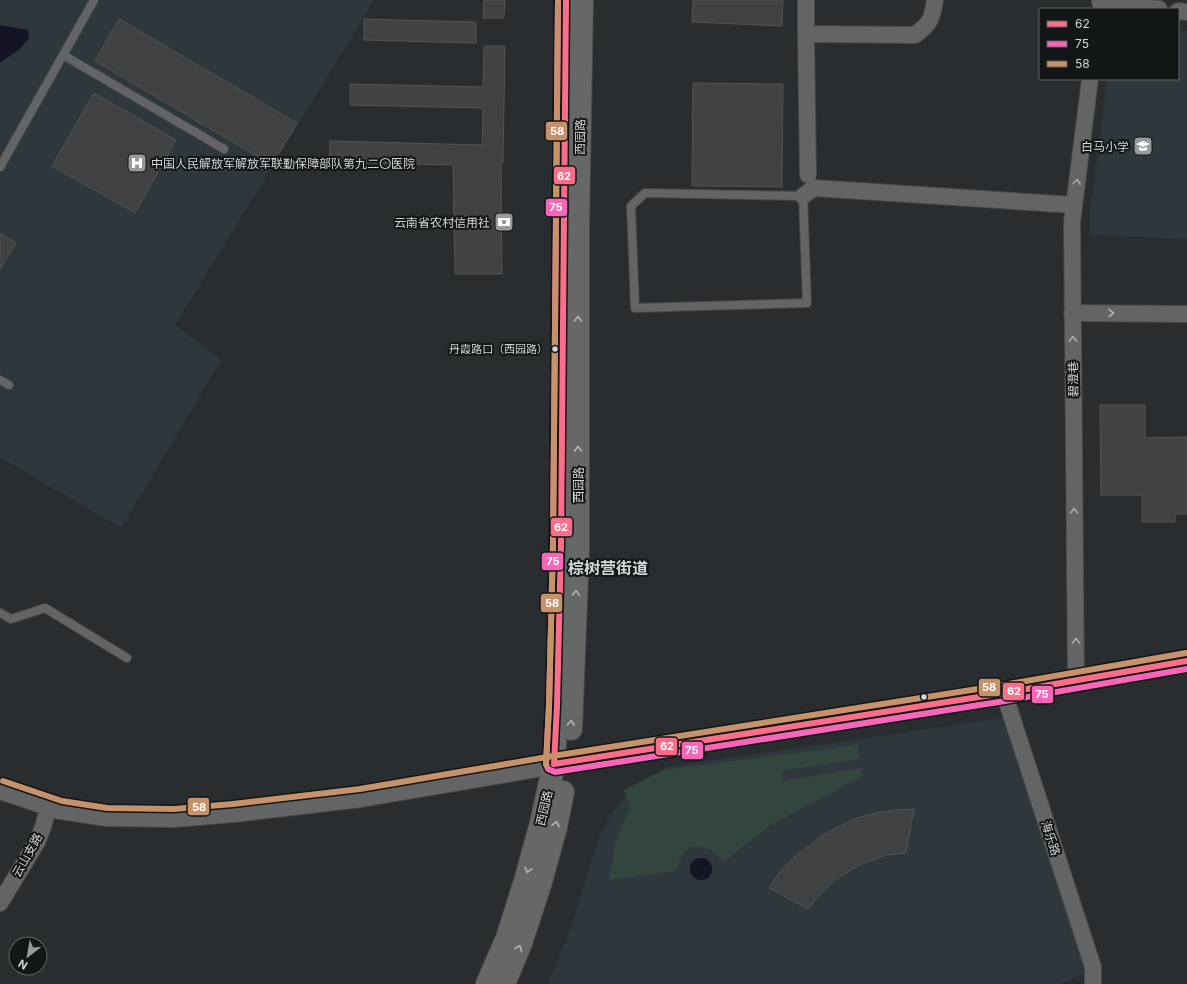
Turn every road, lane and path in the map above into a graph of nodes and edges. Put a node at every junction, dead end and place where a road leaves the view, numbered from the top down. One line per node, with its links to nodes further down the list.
1 (94, 0): 9 (lane)
2 (566, 0): 25 (main road, 西园路)
3 (582, 0): 25 (main road, 西园路, one-way to 3)
4 (806, 0): 8 (street)
5 (935, 0): 8 (street)
6 (1100, 4): 7 (street)
7 (1147, 8)
8 (806, 34): 13 (street)
9 (63, 55): 11 (lane); 12 (lane)
10 (1090, 80): 15 (street, 碧澄巷, one-way to 10)
11 (224, 149)
12 (0, 167)
13 (808, 175)
14 (803, 196): 14 (lane); 15 (street)
15 (1074, 205): 16 (street, 碧澄巷)
16 (1072, 313): 17 (street, one-way to 17); 23 (street, 碧澄巷, one-way to 16)
17 (1187, 314)
18 (0, 380): 19 (lane)
19 (9, 385)
20 (0, 613): 21 (lane)
21 (127, 658)
22 (1187, 662): 23 (street)
23 (1076, 680): 24 (street)
24 (1004, 693): 25 (street); 31 (street, 海乐路)
25 (562, 763): 27 (street); 29 (main road, 西园路, one-way to 29); 30 (main road, 西园路, one-way to 25)
26 (0, 789): 27 (street)
27 (49, 805): 28 (street, 云山支路)
28 (0, 903)
29 (487, 984)
30 (504, 984)
31 (1093, 984)

